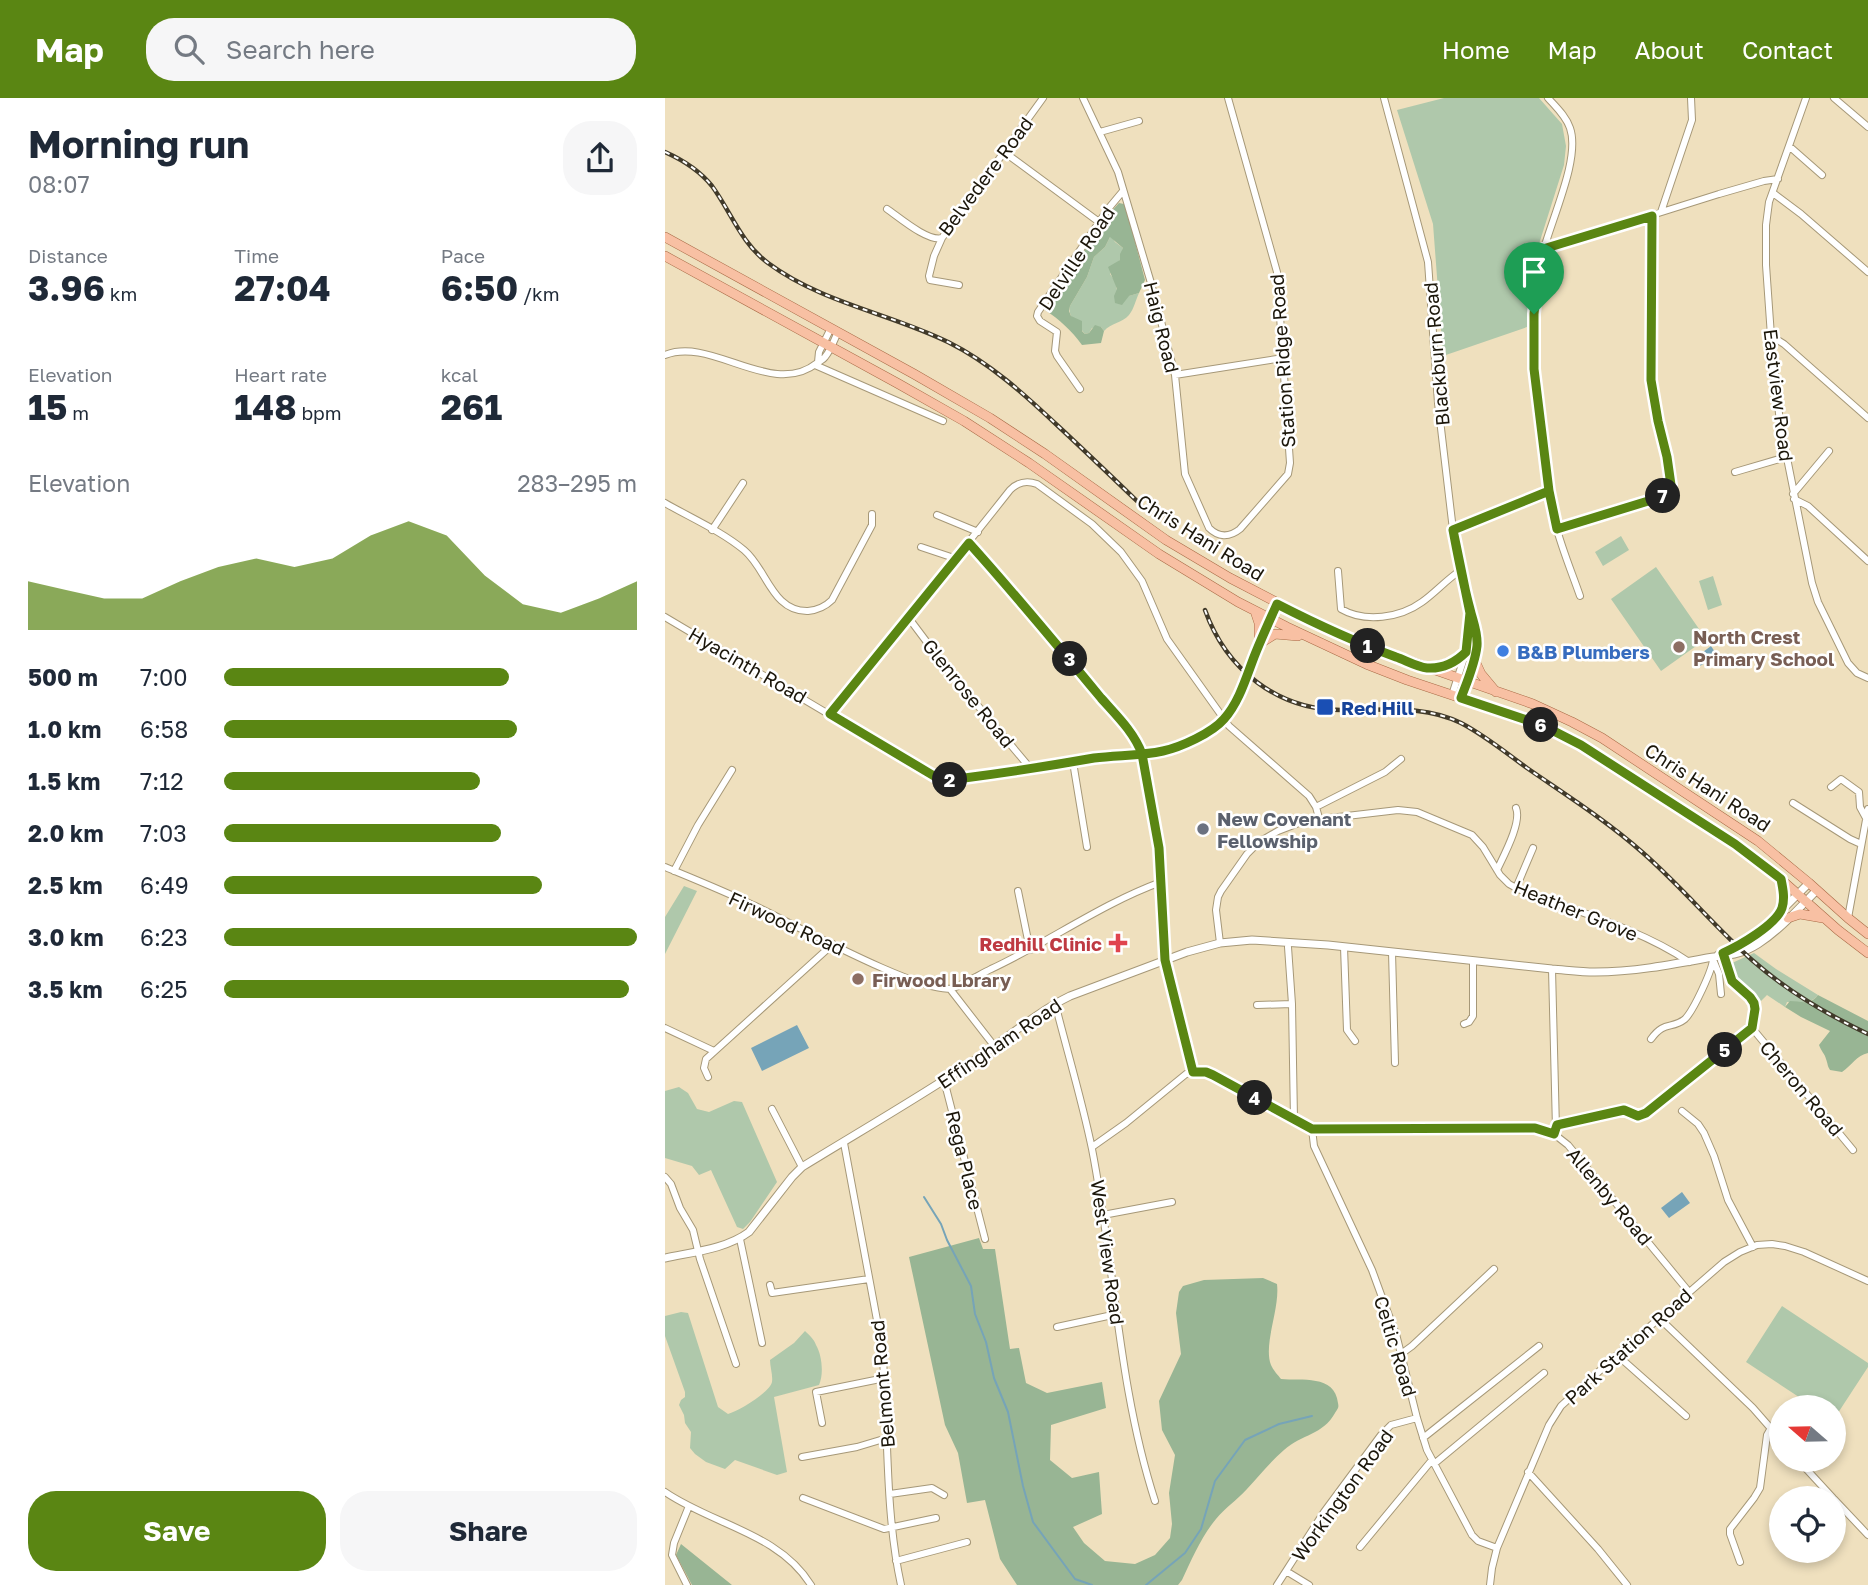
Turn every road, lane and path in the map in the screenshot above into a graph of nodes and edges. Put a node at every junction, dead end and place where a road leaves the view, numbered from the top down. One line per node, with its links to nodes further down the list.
1 (1043, 98): 13 (street, Belvedere Road)
2 (1083, 98): 11 (street, Haig Road)
3 (1227, 98): 32 (street, Station Ridge Road)
4 (1384, 98): 50 (street, Blackburn Road)
5 (1548, 98): 24 (street)
6 (1691, 98): 19 (street)
7 (1806, 98): 12 (street, Eastview Road)
8 (1834, 98): 10 (street)
9 (1139, 121): 11 (street)
10 (1868, 127)
11 (1100, 132): 16 (street, Haig Road)
12 (1789, 146): 14 (street); 15 (street, Eastview Road)
13 (1004, 152): 21 (street); 23 (street, Belvedere Road)
14 (1822, 175)
15 (1778, 179): 17 (street, Eastview Road); 19 (street)
16 (1123, 191): 21 (street, Delville Road); 34 (street, Haig Road)
17 (1773, 193): 26 (street); 29 (street, Eastview Road)
18 (887, 209): 23 (street, Belvedere Road)
19 (1661, 212): 20 (street)
20 (1652, 216): 24 (street); 48 (street)
21 (1099, 222): 35 (street, Delville Road)
22 (665, 237): 28 (main road, Chris Hani Road)
23 (942, 238): 27 (street)
24 (1543, 249): 42 (street)
25 (665, 256): 30 (main road, Chris Hani Road)
26 (1868, 272)
27 (959, 285)
28 (834, 330): 30 (street); 59 (main road, Chris Hani Road)
29 (1771, 337): 36 (street); 39 (street, Eastview Road)
30 (827, 345): 33 (street); 60 (main road, Chris Hani Road)
31 (665, 355): 33 (street)
32 (1283, 358): 34 (street); 47 (street, Station Ridge Road)
33 (817, 363): 37 (street)
34 (1175, 374): 47 (street, Haig Road)
35 (1080, 389)
36 (1868, 418)
37 (943, 421)
38 (1829, 452): 43 (street)
39 (1786, 457): 40 (street); 43 (street, Eastview Road)
40 (1735, 472)
41 (743, 483): 49 (street)
42 (1549, 491): 48 (street); 50 (street)
43 (1793, 496): 55 (street); 70 (street, Eastview Road)
44 (665, 503): 49 (street)
45 (872, 514): 49 (street)
46 (937, 515): 51 (street)
47 (1240, 529)
48 (1557, 529): 58 (street)
49 (712, 530)
50 (1453, 530): 56 (street, Blackburn Road)
51 (978, 532): 52 (street); 75 (street)
52 (969, 543): 54 (street); 76 (street)
53 (922, 547): 54 (street)
54 (957, 559): 63 (street)
55 (1868, 561)
56 (1461, 570): 57 (street); 61 (street, Blackburn Road)
57 (1338, 571)
58 (1580, 596)
59 (1277, 604): 64 (street); 69 (main road, Chris Hani Road)
60 (1255, 611): 64 (main road, Chris Hani Road); 66 (main road)
61 (1470, 613): 67 (street, Blackburn Road); 68 (street, Blackburn Road)
62 (665, 617): 74 (street, Hyacinth Road)
63 (908, 617): 74 (street); 79 (street, Glenrose Road)
64 (1271, 619): 65 (main road, Chris Hani Road); 66 (street)
65 (1306, 636): 66 (main road); 73 (main road, Chris Hani Road)
66 (1259, 644): 75 (street, bridge)
67 (1466, 652): 69 (main road); 71 (street, Blackburn Road)
68 (1474, 659): 71 (street, Blackburn Road); 72 (main road)
69 (1427, 668): 71 (main road, Chris Hani Road)
70 (1868, 678)
71 (1462, 680): 72 (main road, Chris Hani Road); 73 (street, Blackburn Road)
72 (1496, 692): 96 (main road, Chris Hani Road)
73 (1456, 696): 94 (main road, Chris Hani Road)
74 (830, 714): 79 (street, Hyacinth Road)
75 (1224, 719): 76 (street, Hyacinth Road); 83 (street)
76 (1142, 754): 78 (street, Hyacinth Road); 95 (street)
77 (1401, 759): 83 (street)
78 (1073, 762): 79 (street, Hyacinth Road); 89 (street)
79 (1031, 769)
80 (732, 770): 93 (street)
81 (1831, 787): 87 (street)
82 (1793, 803): 88 (street)
83 (1316, 807): 86 (street)
84 (1516, 808): 92 (street)
85 (1868, 809): 87 (street)
86 (1319, 818): 92 (street, Heather Grove); 107 (street, Heather Grove)
87 (1866, 818): 88 (street)
88 (1861, 844): 100 (street)
89 (1087, 847)
90 (1534, 848): 97 (street)
91 (665, 867): 93 (street, Firwood Road)
92 (1497, 870): 97 (street, Heather Grove)
93 (674, 871): 108 (street, Firwood Road)
94 (1781, 879): 101 (main road, Chris Hani Road); 103 (main road)
95 (1161, 882): 111 (street); 115 (street)
96 (1809, 883): 98 (main road, Chris Hani Road); 101 (street, Effingham Road)
97 (1516, 888): 118 (street, Heather Grove)
98 (1817, 890): 101 (street, Effingham Road); 102 (main road, Chris Hani Road)
99 (1018, 891): 111 (street)
100 (1851, 896): 102 (street); 105 (street)
101 (1802, 897): 103 (street, Effingham Road); 104 (main road, Chris Hani Road)
102 (1828, 901): 105 (main road, Chris Hani Road)
103 (1784, 914): 104 (main road); 114 (street, Effingham Road)
104 (1824, 918): 113 (main road, Chris Hani Road)
105 (1848, 918): 106 (main road, Chris Hani Road)
106 (1868, 934)
107 (1220, 943): 110 (street, Effingham Road); 115 (street, Effingham Road)
108 (832, 944): 120 (street, Firwood Road); 131 (street)
109 (1288, 947): 123 (street)
110 (1344, 947): 112 (street, Effingham Road); 129 (street)
111 (1030, 950): 120 (street)
112 (1392, 951): 117 (street, Effingham Road); 132 (street)
113 (1868, 953)
114 (1724, 955): 116 (street, Effingham Road); 127 (street, Cheron Road)
115 (1165, 960): 122 (street, Effingham Road); 133 (street)
116 (1714, 960): 118 (street, Effingham Road); 121 (street); 128 (street)
117 (1473, 961): 119 (street, Effingham Road); 125 (street)
118 (1689, 962): 119 (street, Effingham Road)
119 (1552, 969): 139 (street)
120 (950, 989): 130 (street)
121 (1721, 993)
122 (1055, 1003): 130 (street, Effingham Road); 143 (street, West View Road)
123 (1292, 1004): 124 (street); 138 (street)
124 (1257, 1005)
125 (1464, 1024)
126 (665, 1028): 131 (street)
127 (1752, 1028): 139 (street); 144 (street, Cheron Road)
128 (1651, 1039)
129 (1355, 1041)
130 (995, 1047): 135 (street, Effingham Road)
131 (714, 1051): 134 (street)
132 (1395, 1063)
133 (1193, 1072): 138 (street, Allenby Road); 143 (street)
134 (708, 1077)
135 (944, 1080): 142 (street, Effingham Road); 150 (street, Rega Place)
136 (772, 1109): 145 (street)
137 (1682, 1111): 151 (street)
138 (1294, 1119): 140 (street, Allenby Road)
139 (1557, 1125): 141 (street)
140 (1312, 1129): 141 (street, Allenby Road); 164 (street, Celtic Road)
141 (1554, 1134): 158 (street, Allenby Road)
142 (844, 1143): 145 (street, Effingham Road); 155 (street, Belmont Road)
143 (1092, 1147): 148 (street, West View Road)
144 (1853, 1150)
145 (802, 1167): 149 (street, Effingham Road)
146 (665, 1177): 152 (street)
147 (1172, 1202): 148 (street)
148 (1103, 1215): 159 (street, West View Road)
149 (740, 1238): 152 (street, Effingham Road); 162 (street)
150 (985, 1239)
151 (1753, 1247): 156 (street, Park Station Road); 158 (street, Park Station Road)
152 (698, 1251): 153 (street, Effingham Road); 166 (street)
153 (665, 1258)
154 (1494, 1269): 164 (street)
155 (869, 1279): 157 (street); 168 (street, Belmont Road)
156 (1868, 1281)
157 (770, 1285)
158 (1689, 1292): 160 (street, Park Station Road)
159 (1117, 1314): 161 (street); 185 (street, West View Road)
160 (1659, 1318): 165 (street, Park Station Road); 172 (street)
161 (1057, 1327)
162 (762, 1343)
163 (1539, 1346): 175 (street)
164 (1401, 1354): 170 (street, Celtic Road)
165 (1617, 1355): 169 (street); 178 (street, Park Station Road)
166 (736, 1364)
167 (1544, 1373): 177 (street)
168 (885, 1378): 171 (street); 174 (street, Belmont Road)
169 (1686, 1416)
170 (1417, 1418): 175 (street, Celtic Road); 197 (street, Workington Road)
171 (822, 1423)
172 (1769, 1425)
173 (1769, 1431): 196 (street)
174 (887, 1438): 176 (street); 182 (street, Belmont Road)
175 (1423, 1438): 177 (street, Celtic Road)
176 (802, 1457)
177 (1433, 1462): 192 (street); 193 (street, Celtic Road)
178 (1528, 1472): 193 (street, Park Station Road); 204 (street)
179 (1809, 1472): 180 (street)
180 (1823, 1486)
181 (665, 1492): 186 (street)
182 (890, 1494): 183 (street); 189 (street, Belmont Road)
183 (944, 1495)
184 (803, 1498): 189 (street)
185 (1155, 1501)
186 (688, 1506): 194 (street); 199 (street)
187 (1846, 1511): 190 (street)
188 (936, 1518): 189 (street)
189 (892, 1528): 195 (street, Belmont Road)
190 (1868, 1535)
191 (967, 1542): 195 (street)
192 (1360, 1547)
193 (1497, 1548): 203 (street, Park Station Road)
194 (669, 1555): 198 (street)
195 (896, 1561): 200 (street, Belmont Road)
196 (1740, 1562)
197 (1286, 1571): 201 (street, Workington Road); 202 (street)
198 (687, 1585)
199 (811, 1585)
200 (901, 1585)
201 (1277, 1585)
202 (1309, 1585)
203 (1490, 1585)
204 (1627, 1585)

